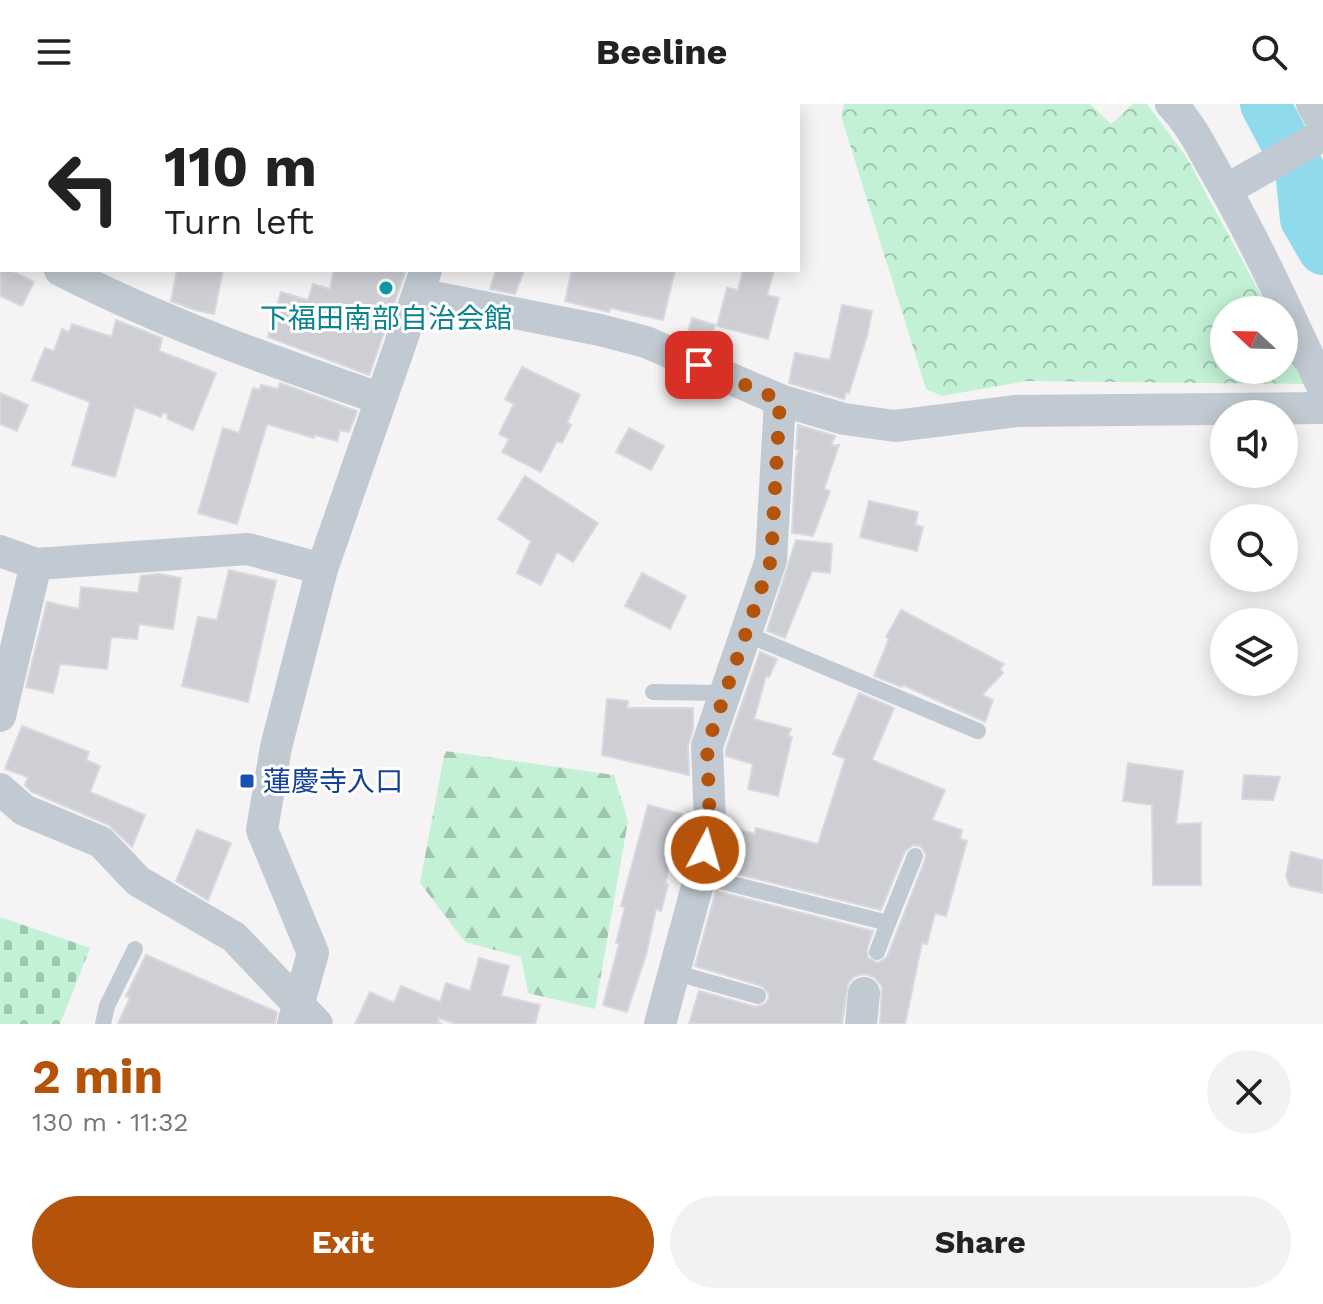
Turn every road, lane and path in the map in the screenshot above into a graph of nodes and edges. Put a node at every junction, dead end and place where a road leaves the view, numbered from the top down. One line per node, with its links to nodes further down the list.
1 (1171, 104): 4 (street)
2 (1312, 104): 3 (street)
3 (1321, 132): 4 (street)
4 (1232, 187): 7 (street)
5 (64, 272): 8 (street)
6 (422, 282): 8 (street); 9 (street)
7 (1323, 388)
8 (381, 399): 13 (street)
9 (780, 400): 10 (street); 14 (street)
10 (1323, 408)
11 (0, 551): 12 (street)
12 (36, 564): 13 (street); 17 (street)
13 (322, 569): 27 (street)
14 (746, 634): 16 (street); 18 (lane)
15 (653, 692): 16 (lane)
16 (725, 693): 21 (street)
17 (0, 716)
18 (978, 731)
19 (0, 789): 27 (street)
20 (915, 856): 22 (lane)
21 (700, 876): 22 (lane); 25 (street)
22 (888, 923): 24 (lane)
23 (135, 949): 28 (lane)
24 (877, 952)
25 (673, 972): 26 (lane); 29 (street)
26 (758, 996)
27 (303, 1018)
28 (103, 1024)
29 (660, 1024)

